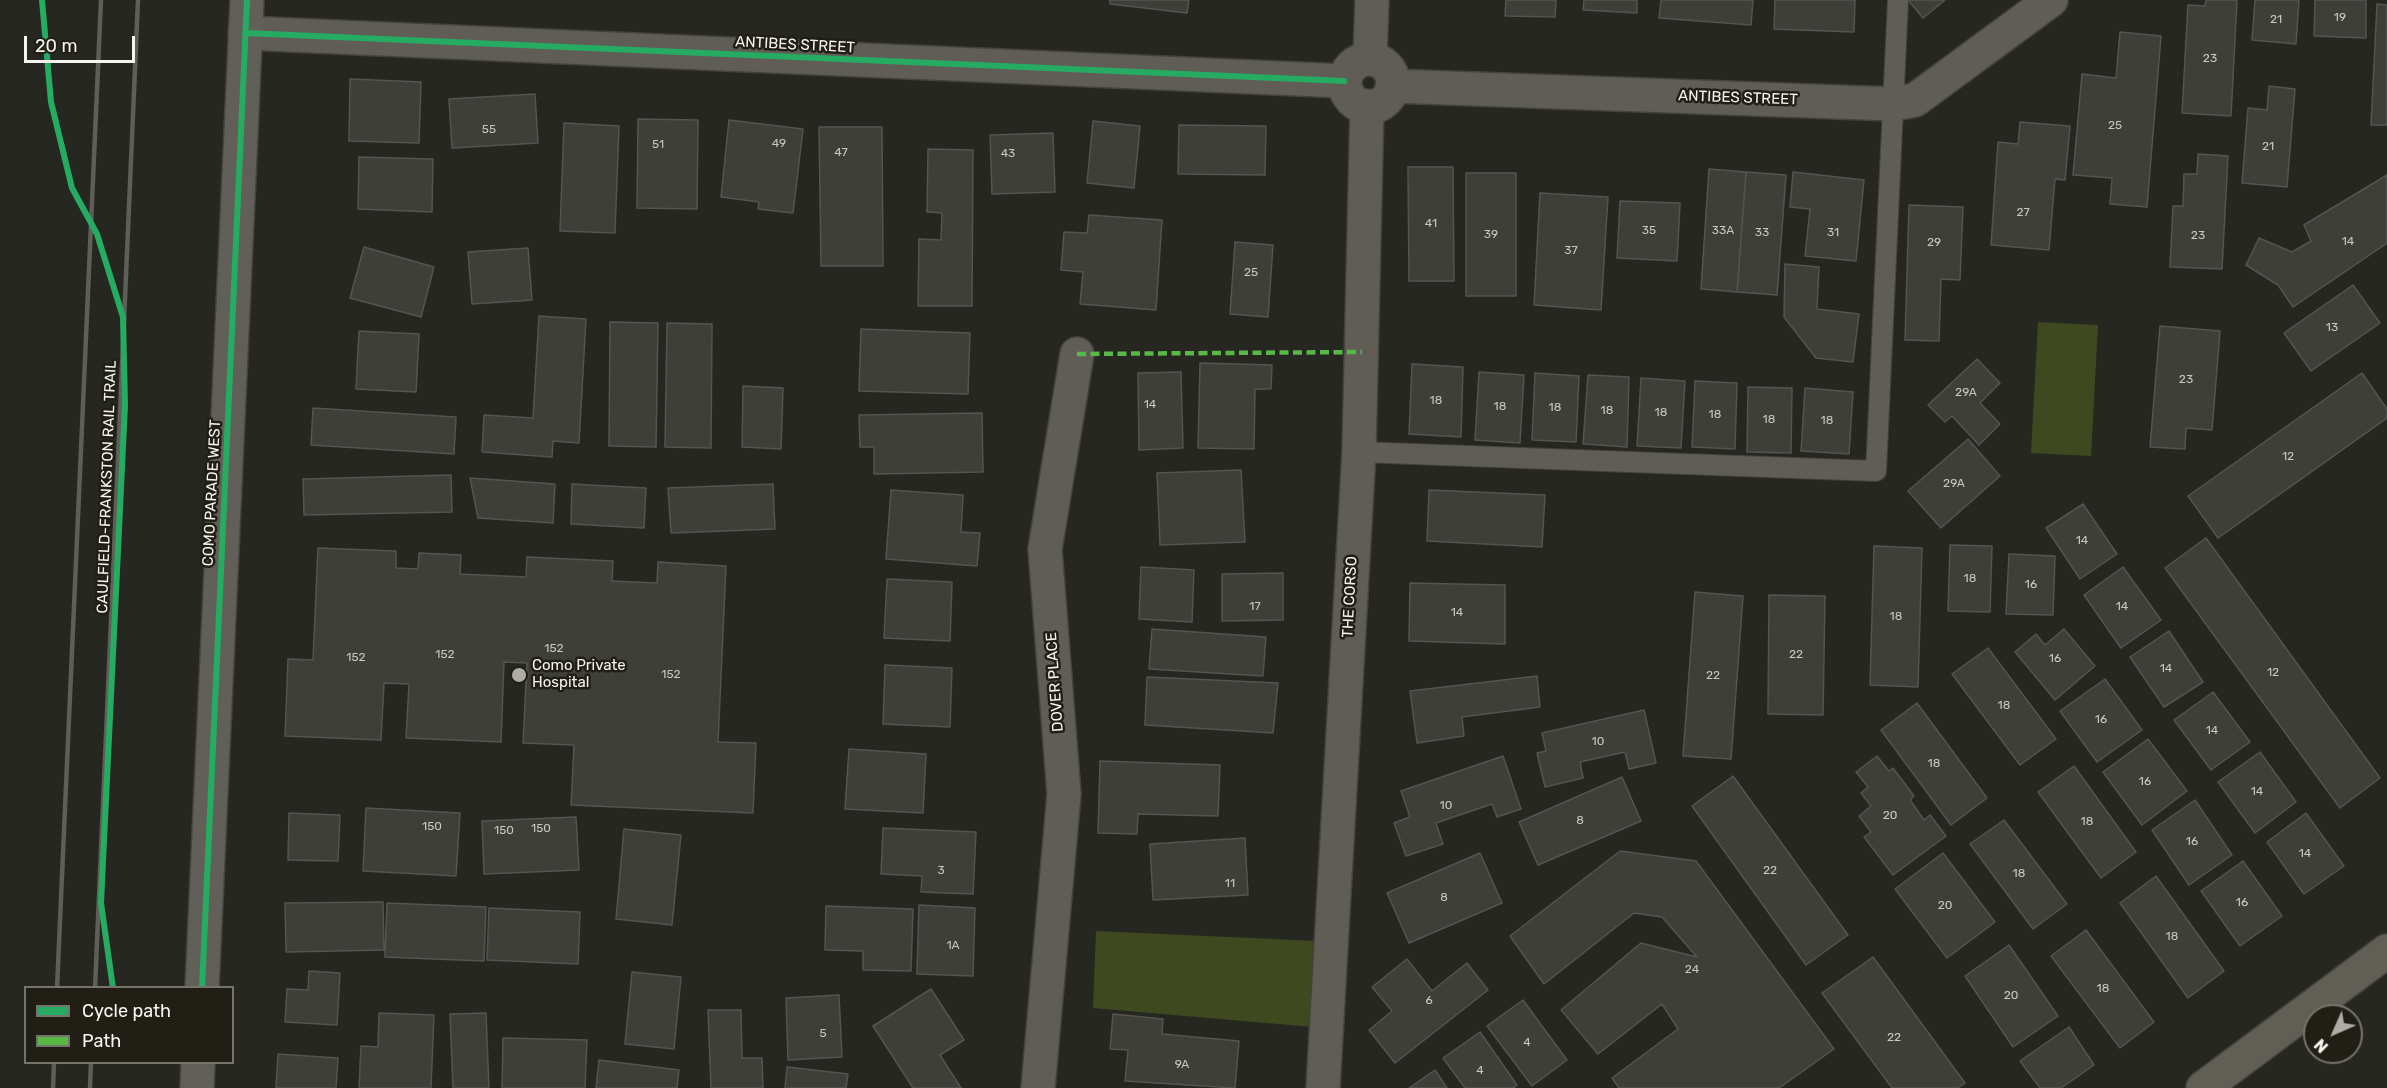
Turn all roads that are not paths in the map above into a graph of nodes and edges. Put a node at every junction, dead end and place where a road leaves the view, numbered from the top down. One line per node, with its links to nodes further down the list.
1 (247, 0): 5 (street, COMO PARADE WEST)
2 (1372, 0): 6 (street)
3 (1898, 0): 9 (lane)
4 (2051, 0): 9 (street, ANTIBES STREET)
5 (245, 33): 7 (street, ANTIBES STREET); 14 (street, COMO PARADE WEST)
6 (1370, 58): 7 (street); 8 (street)
7 (1344, 81): 10 (street)
8 (1392, 86): 9 (street, ANTIBES STREET); 10 (street)
9 (1894, 104): 12 (lane)
10 (1367, 106): 12 (street, THE CORSO)
11 (1077, 354): 17 (street, DOVER PLACE)
12 (1359, 452): 18 (street, THE CORSO)
13 (2387, 951): 19 (main road)
14 (202, 986)
15 (198, 1064): 16 (street)
16 (197, 1088)
17 (1038, 1088)
18 (1323, 1088)
19 (2203, 1088)

